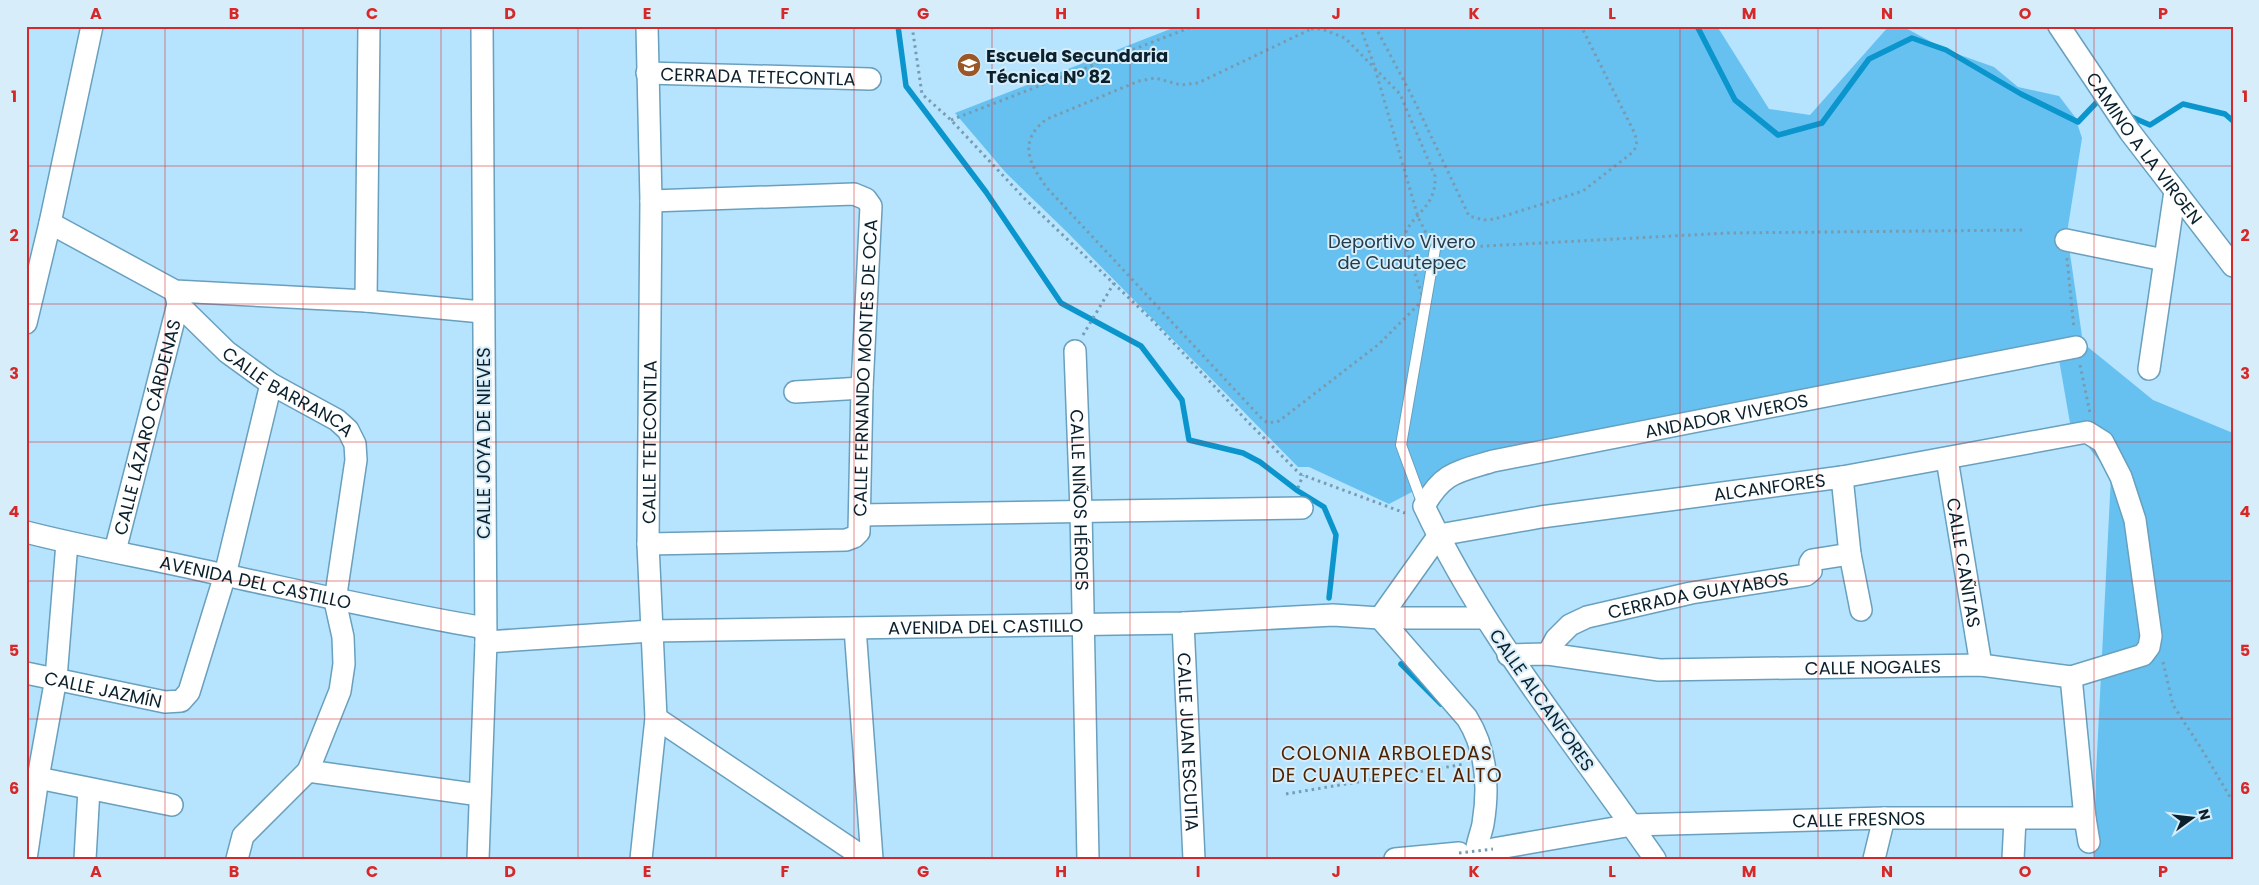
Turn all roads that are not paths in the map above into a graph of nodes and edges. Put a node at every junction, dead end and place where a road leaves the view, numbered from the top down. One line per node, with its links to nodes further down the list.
1 (92, 26): 10 (street)
2 (369, 26): 16 (street)
3 (482, 26): 17 (street, CALLE JOYA DE NIEVES)
4 (647, 26): 6 (street, CALLE TETECONTLA)
5 (2059, 26): 8 (street, CAMINO A LA VIRGEN)
6 (647, 73): 7 (street, CERRADA TETECONTLA); 9 (street, CALLE TETECONTLA)
7 (870, 79)
8 (2175, 191): 13 (street); 14 (street, CAMINO A LA VIRGEN)
9 (651, 201): 23 (street, CALLE FERNANDO MONTES DE OCA); 34 (street, CALLE TETECONTLA)
10 (50, 223): 15 (street); 18 (street)
11 (2066, 240): 13 (street)
12 (1434, 249): 28 (lane)
13 (2164, 260): 21 (street)
14 (2233, 266)
15 (177, 298): 16 (street); 22 (street, CALLE BARRANCA); 35 (street, CALLE LÁZARO CÁRDENAS)
16 (366, 301): 17 (street)
17 (482, 312): 46 (street, CALLE JOYA DE NIEVES)
18 (27, 316)
19 (1078, 343): 29 (street, CALLE NIÑOS HÉROES)
20 (2076, 347): 28 (street, ANDADOR VIVEROS)
21 (2149, 369)
22 (271, 384): 37 (street); 38 (street, CALLE BARRANCA)
23 (862, 388): 24 (street); 30 (street, CALLE FERNANDO MONTES DE OCA)
24 (795, 392)
25 (1947, 459): 26 (street, ALCANFORES); 49 (street, CALLE CAÑITAS); 51 (street, ALCANFORES)
26 (1842, 477): 32 (street, ALCANFORES); 36 (street)
27 (1299, 499): 29 (street)
28 (1424, 506): 32 (street)
29 (1081, 511): 30 (street); 43 (street, CALLE NIÑOS HÉROES)
30 (860, 515): 34 (street, CALLE FERNANDO MONTES DE OCA)
31 (26, 532): 33 (street, AVENIDA DEL CASTILLO)
32 (1439, 535): 40 (street); 41 (street, CALLE ALCANFORES)
33 (67, 543): 35 (street, AVENIDA DEL CASTILLO); 52 (street)
34 (648, 544): 45 (street, CALLE TETECONTLA)
35 (115, 551): 37 (street, AVENIDA DEL CASTILLO)
36 (1850, 554): 39 (street); 47 (street, CERRADA GUAYABOS)
37 (225, 575): 38 (street, AVENIDA DEL CASTILLO); 52 (street, CALLE JAZMÍN)
38 (336, 601): 46 (street, AVENIDA DEL CASTILLO); 54 (street, CALLE BARRANCA)
39 (1861, 610)
40 (1380, 618): 41 (street, AVENIDA DEL CASTILLO); 42 (street, AVENIDA DEL CASTILLO); 64 (street)
41 (1485, 618): 48 (street, CALLE ALCANFORES)
42 (1183, 623): 43 (street, AVENIDA DEL CASTILLO); 73 (street, CALLE JUAN ESCUTIA)
43 (1082, 625): 44 (street, AVENIDA DEL CASTILLO); 72 (street, CALLE NIÑOS HÉROES)
44 (855, 628): 45 (street, AVENIDA DEL CASTILLO); 71 (street)
45 (651, 631): 46 (street, AVENIDA DEL CASTILLO); 53 (street, CALLE TETECONTLA)
46 (485, 635): 57 (street, CALLE JOYA DE NIEVES)
47 (1548, 654): 48 (street, CALLE NOGALES); 49 (street, CALLE NOGALES)
48 (1508, 655): 62 (street, CALLE ALCANFORES)
49 (1980, 666): 51 (street, CALLE NOGALES)
50 (26, 673): 52 (street, CALLE JAZMÍN)
51 (2072, 677): 60 (street)
52 (56, 678): 55 (street)
53 (656, 718): 69 (street, CALLE TETECONTLA); 70 (street)
54 (308, 771): 57 (street); 67 (street)
55 (38, 778): 56 (street); 65 (street)
56 (89, 789): 58 (street); 66 (street)
57 (480, 795): 68 (street, CALLE JOYA DE NIEVES)
58 (172, 805)
59 (1884, 818): 61 (street, CALLE FRESNOS); 62 (street, CALLE FRESNOS); 76 (street)
60 (2085, 818): 61 (street, CALLE FRESNOS); 63 (street)
61 (2015, 819): 77 (street)
62 (1632, 825): 64 (street, CALLE FRESNOS); 75 (street, CALLE ALCANFORES)
63 (2089, 842)
64 (1476, 853): 74 (street, CALLE FRESNOS)
65 (26, 859)
66 (85, 859)
67 (237, 859)
68 (478, 859)
69 (641, 859)
70 (866, 859)
71 (872, 859)
72 (1088, 859)
73 (1194, 859)
74 (1395, 859)
75 (1655, 859)
76 (1874, 859)
77 (2013, 859)

